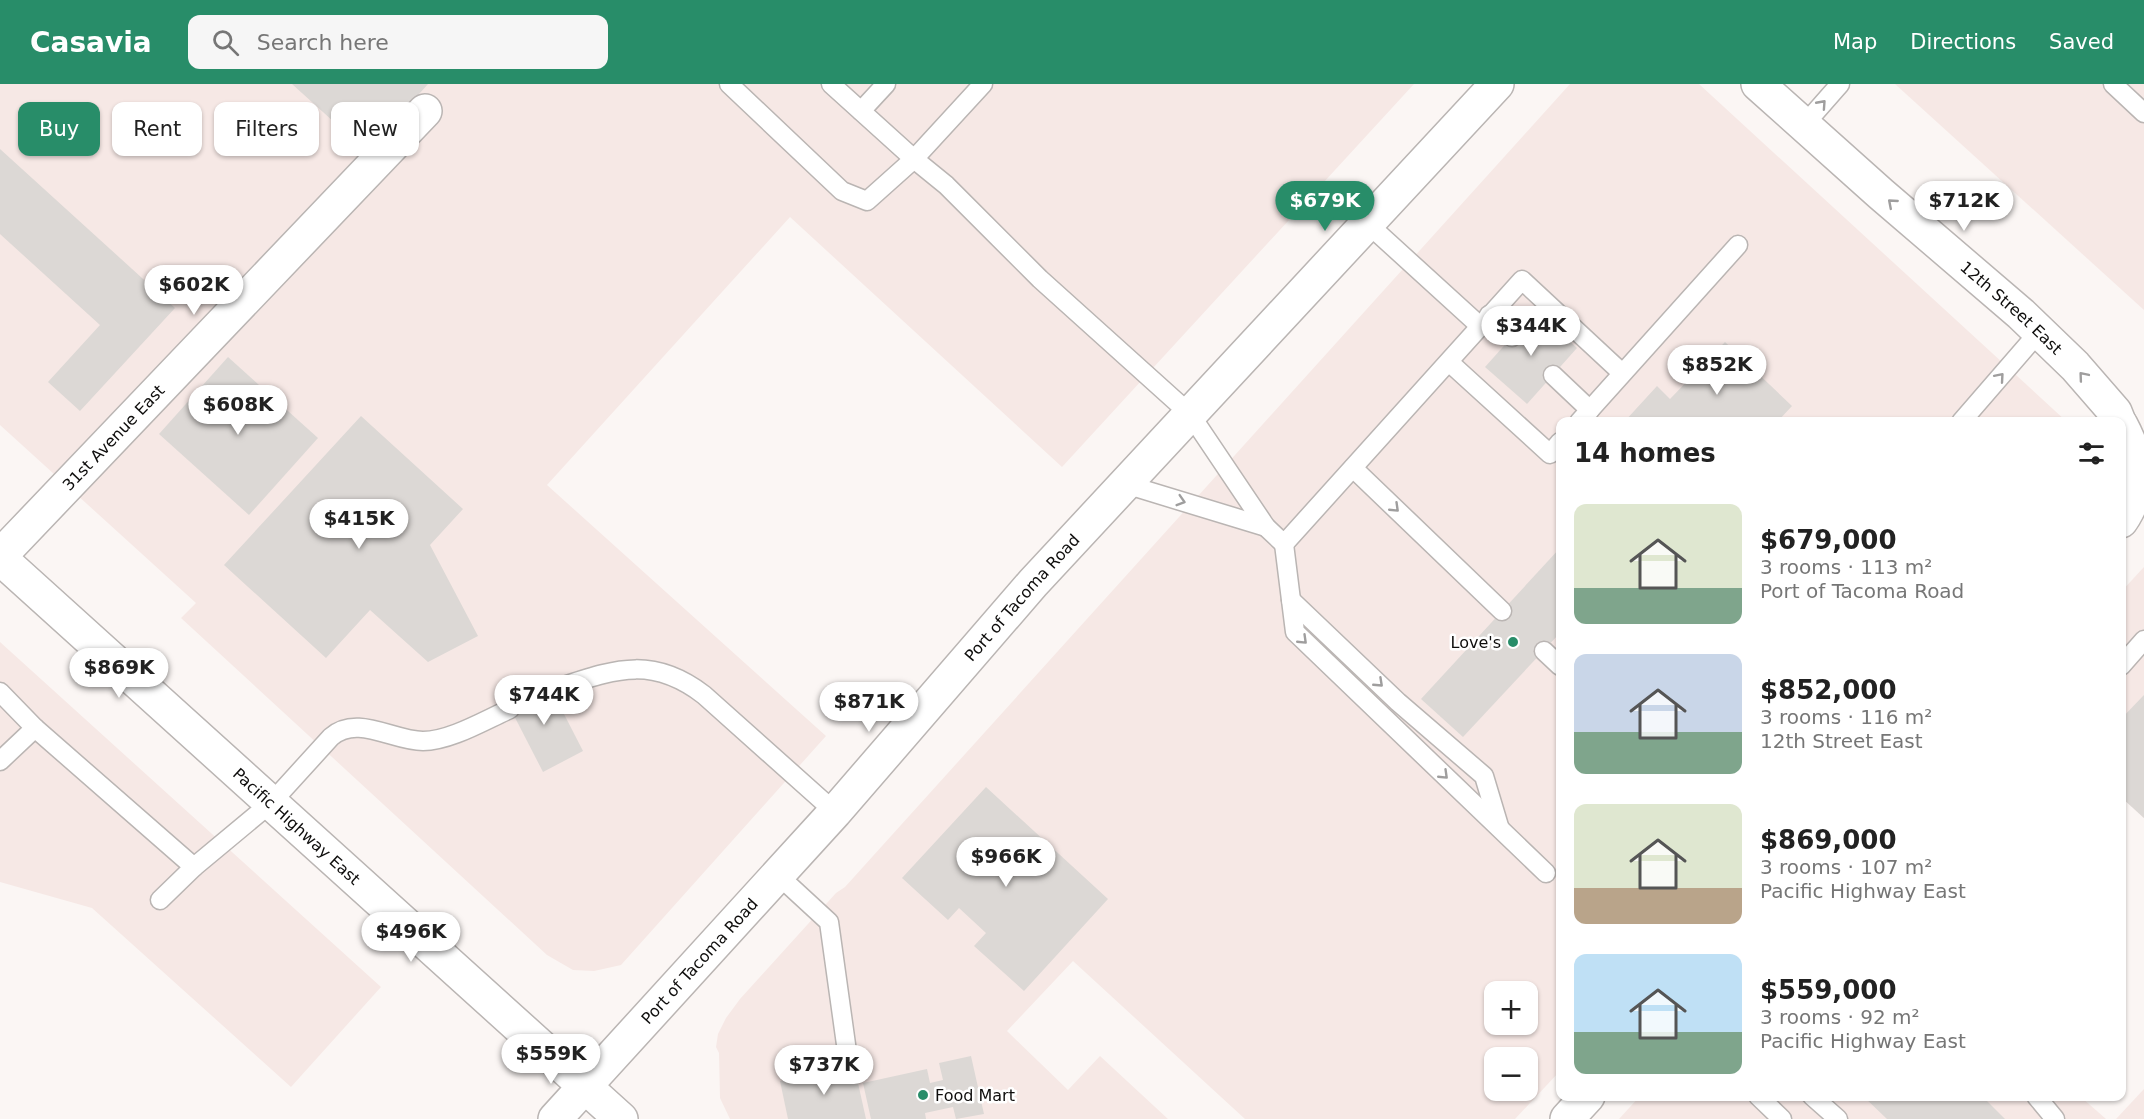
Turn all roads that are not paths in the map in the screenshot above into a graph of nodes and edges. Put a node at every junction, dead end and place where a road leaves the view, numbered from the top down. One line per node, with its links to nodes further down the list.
1 (831, 84): 10 (lane)
2 (886, 84): 10 (lane)
3 (983, 84): 13 (lane)
4 (1497, 84): 14 (main road, Port of Tacoma Road)
5 (1758, 84): 12 (main road, 12th Street East)
6 (1840, 84): 12 (lane, one-way to 6)
7 (2113, 84): 11 (lane)
8 (736, 86): 13 (lane)
9 (425, 111): 33 (main road, 31st Avenue East)
10 (861, 111): 13 (lane)
11 (2144, 112)
12 (1804, 125): 17 (main road, 12th Street East, one-way to 12)
13 (914, 159): 22 (lane)
14 (1368, 224): 16 (lane); 22 (main road, Port of Tacoma Road)
15 (1738, 245): 20 (lane)
16 (1484, 321): 18 (lane); 19 (lane); 20 (lane)
17 (2039, 332): 24 (lane, one-way to 17); 25 (main road, 12th Street East, one-way to 17)
18 (1512, 337)
19 (1449, 362): 27 (lane); 28 (lane)
20 (1622, 374): 23 (lane)
21 (1552, 375): 23 (lane)
22 (1190, 414): 29 (main road, Port of Tacoma Road); 31 (lane)
23 (1584, 416)
24 (1965, 417)
25 (2118, 417)
26 (2132, 437): 30 (main road)
27 (1556, 447)
28 (1353, 468): 32 (lane); 35 (lane, one-way to 35)
29 (1125, 484): 31 (lane, one-way to 31); 46 (main road, Port of Tacoma Road)
30 (2126, 514)
31 (1266, 527): 32 (lane)
32 (1284, 544): 34 (lane)
33 (0, 557): 45 (main road, Pacific Highway East)
34 (1291, 600): 47 (lane, one-way to 47); 47 (lane, one-way to 47)
35 (1502, 611)
36 (2144, 640): 38 (lane)
37 (1544, 651): 39 (lane)
38 (2126, 660)
39 (1556, 662)
40 (551, 690): 46 (lane)
41 (0, 692): 43 (lane)
42 (510, 709): 45 (lane)
43 (35, 728): 44 (lane); 48 (lane)
44 (0, 761)
45 (271, 803): 48 (lane); 53 (main road, Pacific Highway East)
46 (835, 812): 50 (main road, Port of Tacoma Road)
47 (1500, 828): 49 (lane)
48 (194, 867): 51 (lane)
49 (1546, 873)
50 (778, 875): 52 (lane); 53 (main road, Port of Tacoma Road)
51 (160, 900)
52 (849, 1066)
53 (585, 1086): 58 (main road, Port of Tacoma Road); 59 (main road, Pacific Highway East)
54 (1583, 1101): 60 (main road)
55 (1763, 1101): 61 (lane)
56 (1818, 1101): 62 (lane)
57 (2040, 1101): 63 (lane)
58 (555, 1119)
59 (621, 1119)
60 (1567, 1119)
61 (1782, 1119)
62 (1838, 1119)
63 (2055, 1119)

